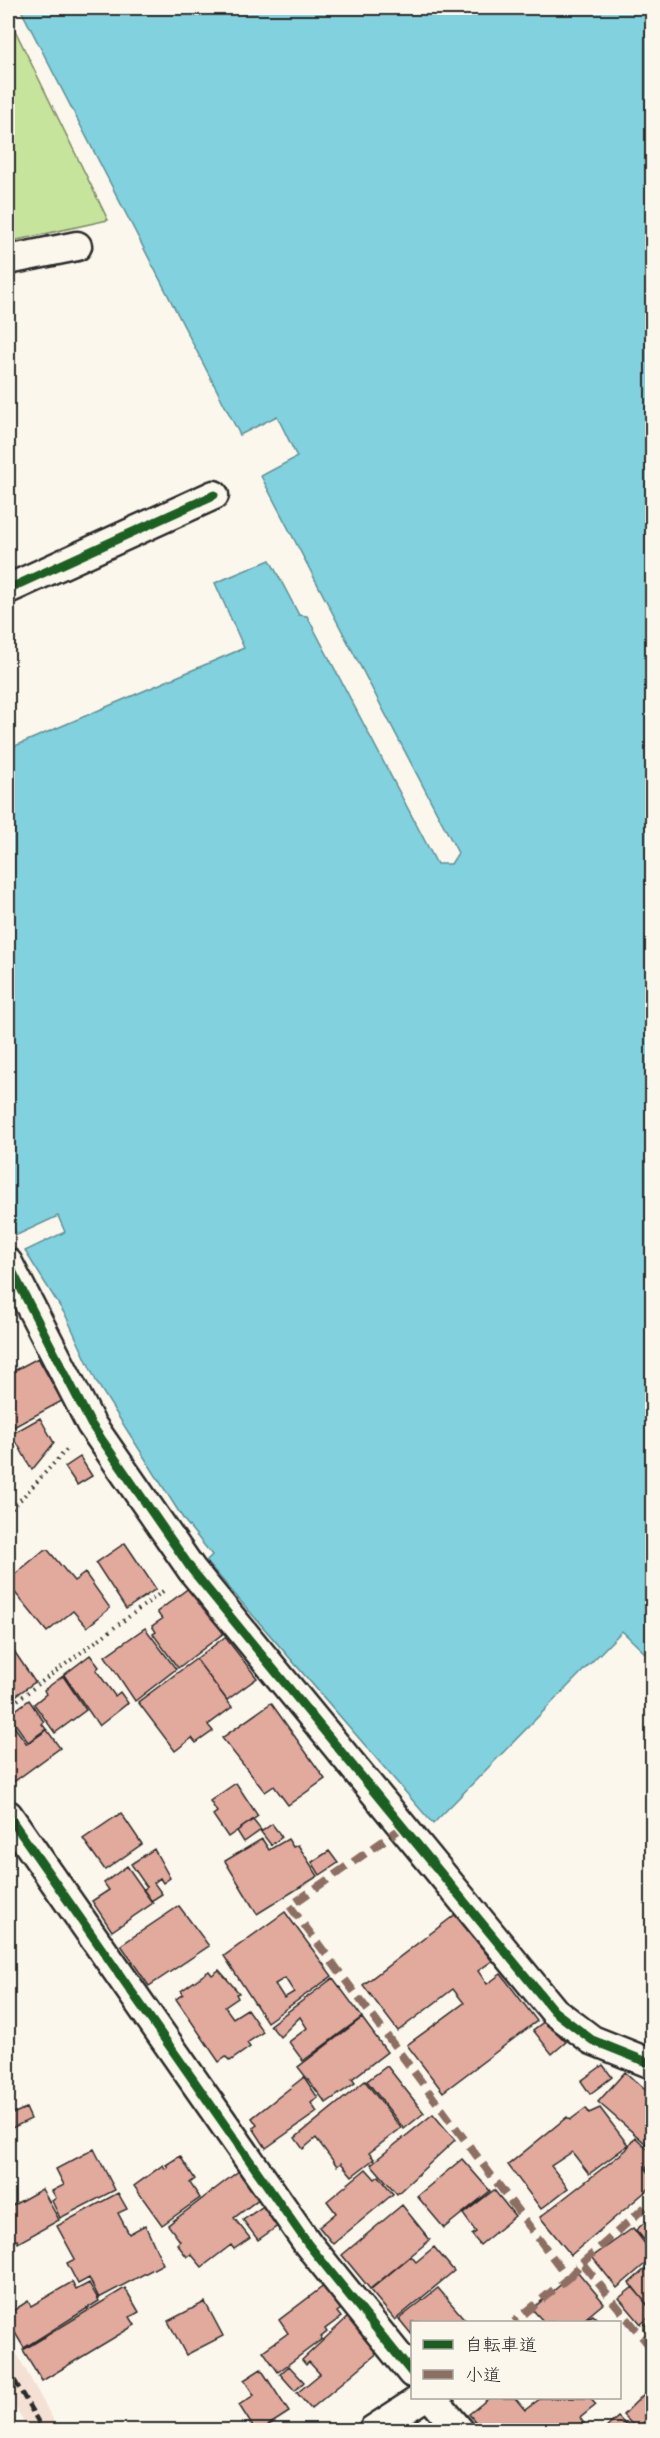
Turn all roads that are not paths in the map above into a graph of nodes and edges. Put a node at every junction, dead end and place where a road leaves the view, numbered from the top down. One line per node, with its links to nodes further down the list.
1 (77, 246): 2 (street)
2 (8, 260)
3 (214, 495): 4 (street)
4 (8, 589)
5 (8, 1263): 7 (street)
6 (8, 1815): 8 (street)
7 (652, 2064)
8 (411, 2372)
9 (419, 2399): 11 (street)
10 (434, 2399): 12 (street)
11 (373, 2430)
12 (459, 2430)

